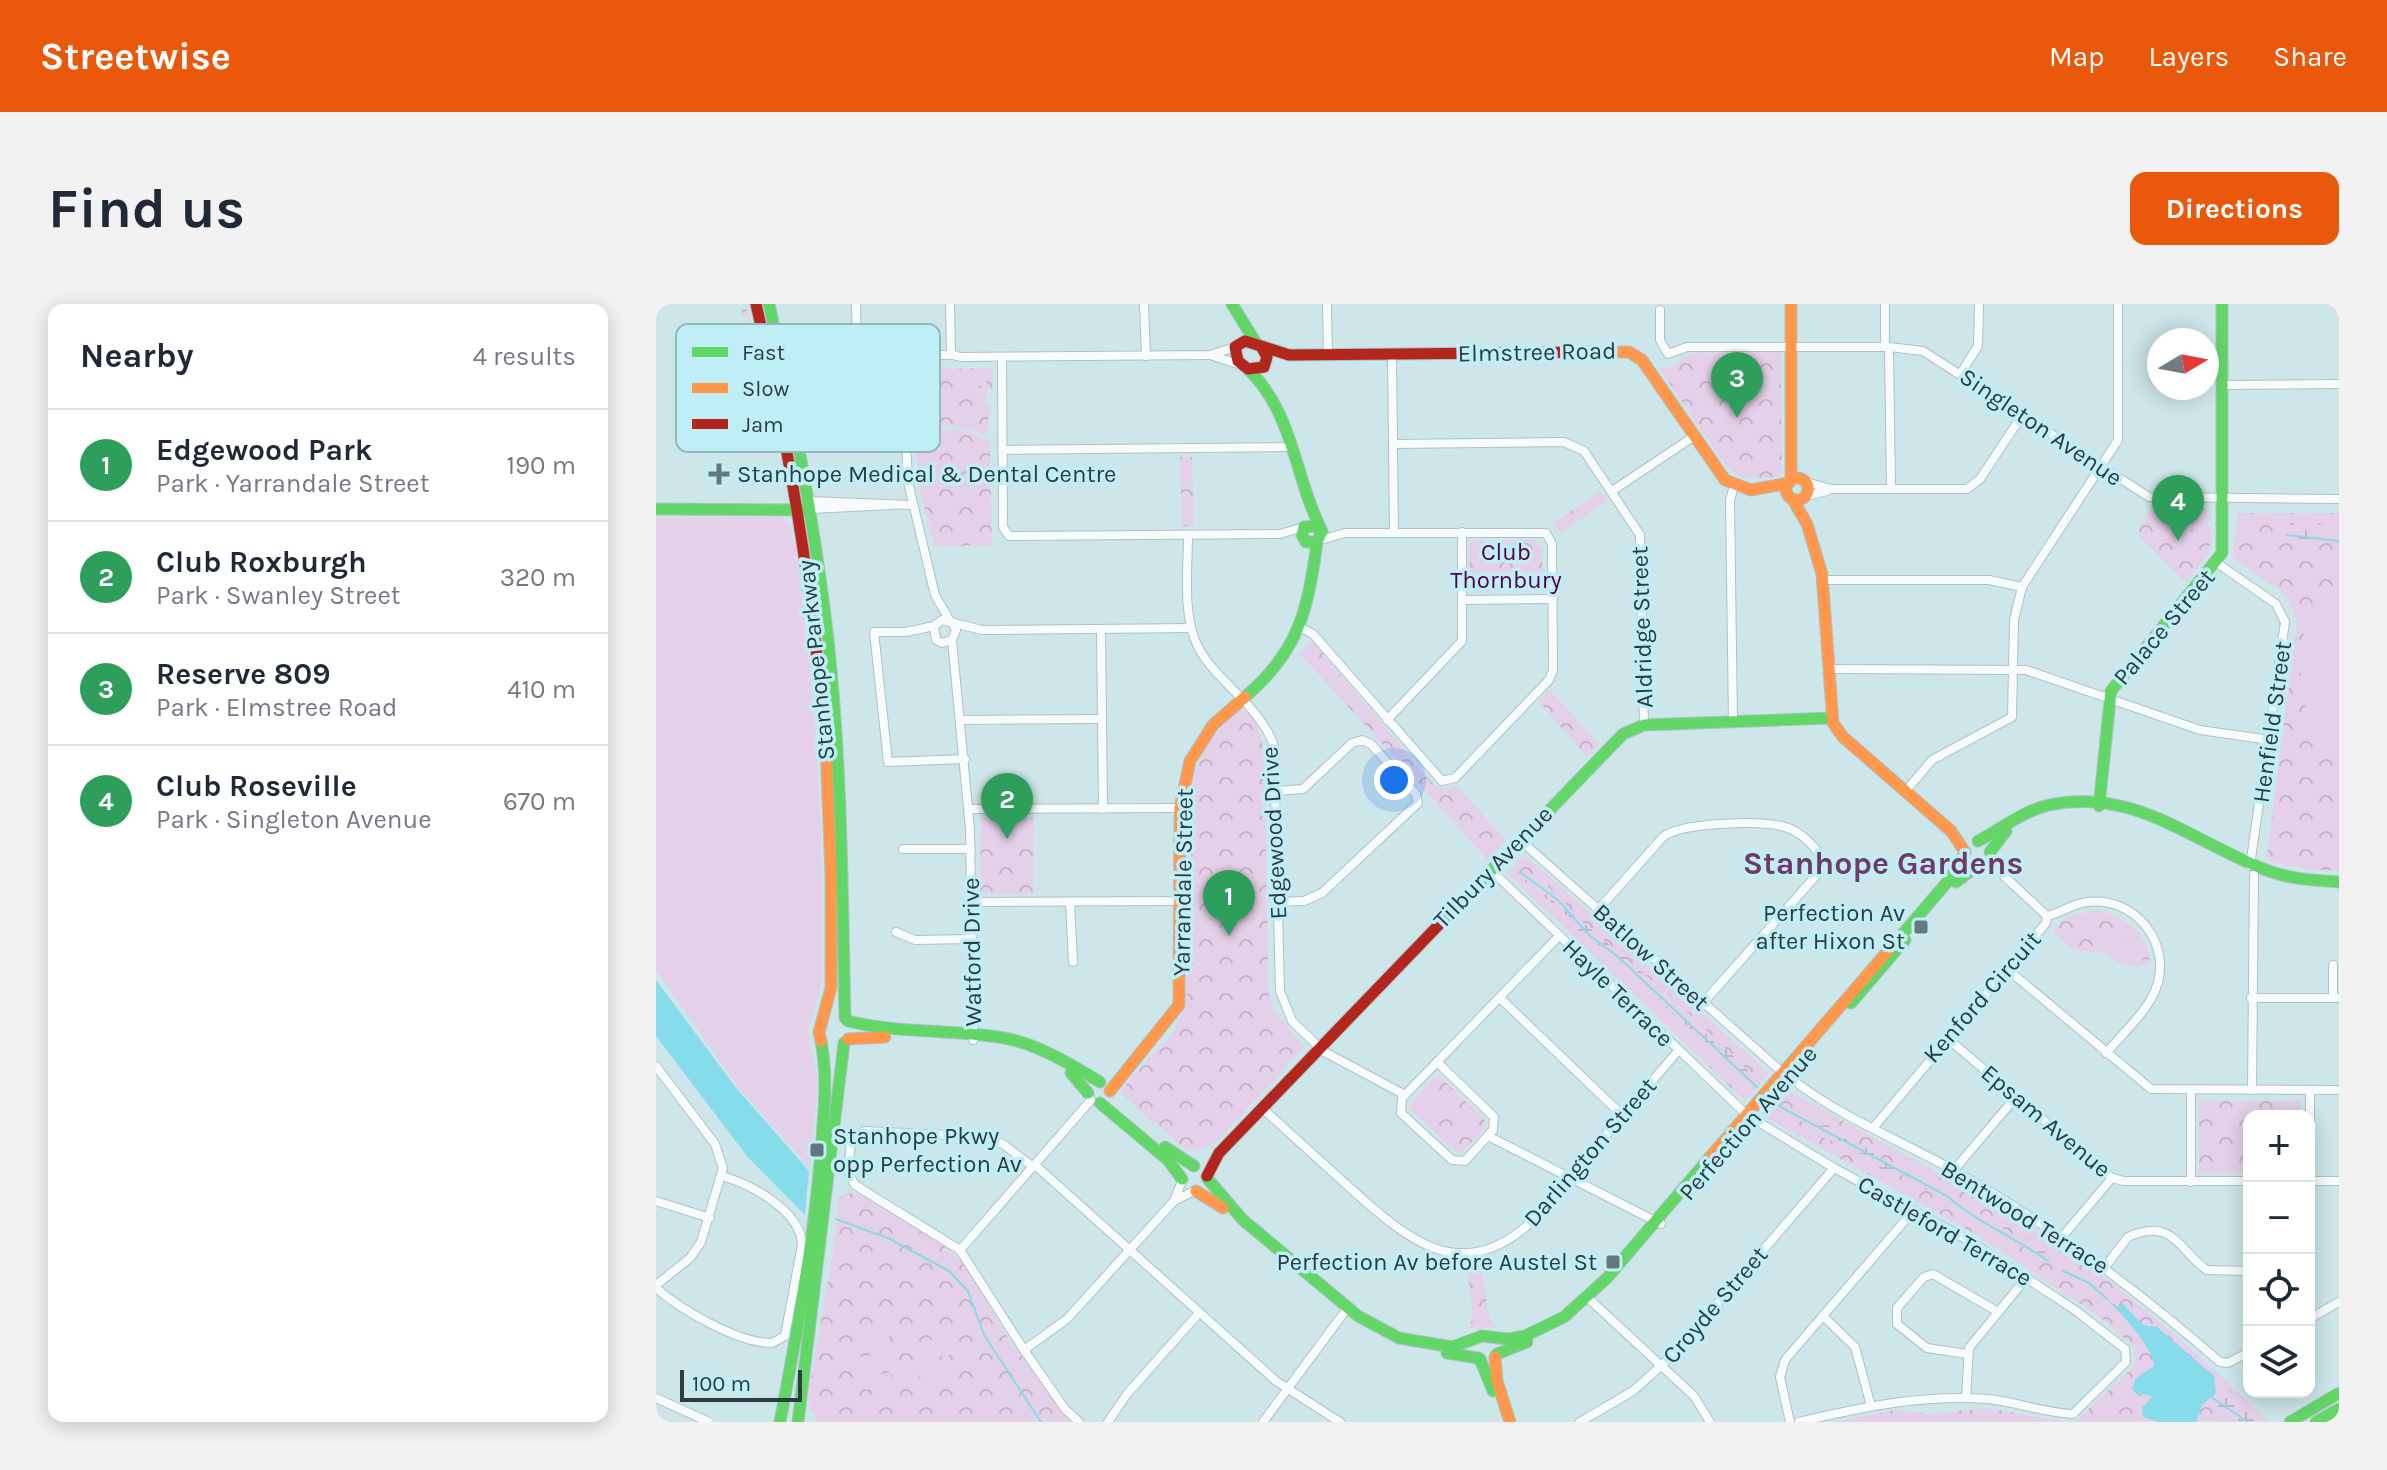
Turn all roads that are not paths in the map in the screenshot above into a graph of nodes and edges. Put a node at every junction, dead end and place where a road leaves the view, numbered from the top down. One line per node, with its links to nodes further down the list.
1 (756, 304): 15 (main road, Stanhope Parkway)
2 (769, 304): 16 (main road, Stanhope Parkway)
3 (856, 304): 17 (street)
4 (950, 304): 22 (street)
5 (1144, 304): 28 (street)
6 (1232, 304): 14 (main road)
7 (1327, 304): 27 (street)
8 (1791, 304): 20 (main road)
9 (1885, 304): 21 (street)
10 (1979, 304): 32 (street)
11 (2118, 304): 44 (street)
12 (2222, 304): 34 (main road, Palace Street)
13 (1660, 310): 20 (street, Singleton Avenue)
14 (1238, 318): 18 (main road); 19 (main road)
15 (761, 324)
16 (772, 324)
17 (856, 324)
18 (1259, 345): 19 (main road); 26 (main road, Elmstree Road); 30 (main road, Yarrandale Street)
19 (1236, 346): 25 (street); 31 (main road)
20 (1792, 347): 21 (street, Singleton Avenue); 45 (main road)
21 (1887, 347): 32 (street, Singleton Avenue); 49 (street)
22 (951, 353): 23 (street); 29 (street)
23 (940, 354)
24 (1392, 354): 27 (main road, Elmstree Road); 37 (main road, Elmstree Road); 38 (street)
25 (1210, 355): 28 (street); 31 (street)
26 (1289, 355): 27 (main road, Elmstree Road); 30 (main road, Elmstree Road)
27 (1328, 355)
28 (1146, 356): 29 (street)
29 (1002, 357): 40 (street)
30 (1266, 363): 31 (main road, Elmstree Road); 35 (main road, Yarrandale Street)
31 (1245, 367): 35 (main road, Yarrandale Street)
32 (1961, 373): 36 (street, Singleton Avenue)
33 (2339, 384): 34 (street)
34 (2222, 385): 52 (main road, Palace Street)
35 (1269, 392): 39 (main road, Yarrandale Street)
36 (2023, 414): 44 (street, Singleton Avenue); 49 (street)
37 (1693, 437): 46 (main road, Elmstree Road); 50 (street)
38 (1393, 444): 50 (street, Aldridge Street); 58 (street)
39 (1293, 447): 40 (street); 59 (main road, Yarrandale Street)
40 (1002, 450): 60 (street)
41 (791, 452): 55 (main road, Stanhope Parkway)
42 (795, 452): 55 (main road, Stanhope Parkway)
43 (905, 452): 54 (street)
44 (2100, 468): 52 (street, Singleton Avenue); 63 (street)
45 (1797, 481): 47 (main road); 48 (street); 51 (main road); 51 (main road)
46 (1734, 486): 47 (main road); 85 (street)
47 (1764, 489): 51 (main road)
48 (1831, 489): 49 (street); 51 (street)
49 (1891, 489)
50 (1612, 491): 86 (street, Aldridge Street)
51 (1798, 497): 62 (main road)
52 (2223, 499): 53 (street, Singleton Avenue); 61 (main road, Palace Street)
53 (2339, 499)
54 (912, 505): 55 (street); 64 (street)
55 (804, 506): 56 (main road); 124 (main road, Stanhope Parkway); 125 (main road, Stanhope Parkway)
56 (656, 507)
57 (1462, 532): 58 (street); 65 (street); 66 (street)
58 (1394, 533): 59 (street)
59 (1312, 534): 60 (street); 70 (main road, Yarrandale Street)
60 (1188, 535): 69 (street, Edgewood Drive)
61 (2217, 563): 79 (main road, Palace Street); 87 (street, Henfield Street)
62 (1826, 580): 63 (street); 77 (main road)
63 (2022, 587): 76 (street)
64 (935, 595): 67 (street); 68 (street)
65 (1553, 599): 66 (street); 84 (street)
66 (1464, 600): 84 (street)
67 (951, 623): 68 (street); 72 (street); 74 (street, Watford Drive)
68 (935, 625): 73 (street); 75 (street, Watford Drive)
69 (1191, 628): 71 (street); 80 (street, Edgewood Drive)
70 (1301, 628): 80 (main road, Yarrandale Street); 84 (street)
71 (1101, 629): 72 (street); 82 (street)
72 (982, 630): 74 (street)
73 (906, 632): 75 (street); 88 (street)
74 (953, 639): 75 (street); 78 (street, Watford Drive)
75 (938, 641): 78 (street, Watford Drive)
76 (2014, 668): 77 (street); 79 (street); 90 (street)
77 (1828, 669): 81 (main road)
78 (953, 673): 83 (street, Watford Drive)
79 (2109, 697): 87 (street); 91 (main road, Palace Street)
80 (1243, 700): 89 (street, Edgewood Drive); 92 (main road, Yarrandale Street)
81 (1831, 718): 85 (main road); 90 (main road)
82 (1102, 719): 83 (street); 94 (street)
83 (960, 720): 88 (street, Watford Drive)
84 (1387, 720)
85 (1733, 723): 86 (main road)
86 (1644, 725): 96 (main road, Tilbury Avenue)
87 (2270, 740): 104 (street, Henfield Street)
88 (965, 759): 93 (street, Watford Drive)
89 (1276, 791): 111 (street, Edgewood Drive); 111 (street)
90 (1905, 792): 95 (main road)
91 (2099, 802): 97 (main road); 101 (main road); 104 (main road)
92 (1180, 808): 94 (street); 108 (main road, Yarrandale Street)
93 (969, 809): 94 (street); 99 (street, Watford Drive)
94 (1103, 809)
95 (1951, 831): 97 (main road); 100 (main road)
96 (1520, 840): 103 (main road, Tilbury Avenue); 112 (street, Batlow Street)
97 (1977, 841): 100 (main road); 101 (main road)
98 (903, 849): 99 (street)
99 (971, 849): 109 (street, Watford Drive)
100 (1965, 852): 102 (main road); 135 (main road, Perfection Avenue)
101 (1990, 854): 102 (main road); 105 (street)
102 (1978, 866): 105 (street); 135 (main road, Perfection Avenue)
103 (1491, 870): 115 (street, Hayle Terrace); 130 (main road, Tilbury Avenue)
104 (2252, 870): 106 (main road); 107 (main road); 121 (street, Henfield Street)
105 (2004, 876): 113 (street)
106 (2339, 882)
107 (2339, 888)
108 (1180, 901): 110 (street); 136 (main road, Yarrandale Street)
109 (972, 902): 110 (street); 116 (street, Watford Drive)
110 (1070, 902): 117 (street)
111 (1278, 902): 130 (street, Edgewood Drive)
112 (1598, 910): 123 (street, Batlow Street); 123 (street)
113 (2047, 916): 119 (street, Kenford Circuit); 132 (street, Kenford Circuit)
114 (896, 932): 116 (street)
115 (1559, 936): 120 (street); 131 (street, Hayle Terrace)
116 (972, 939): 126 (street, Watford Drive)
117 (1073, 962)
118 (2333, 965): 122 (street)
119 (2007, 969): 127 (street, Kenford Circuit); 132 (street)
120 (1500, 998): 133 (street); 146 (street)
121 (2251, 998): 122 (street); 138 (street, Henfield Street)
122 (2336, 998)
123 (1703, 1003): 135 (street, Batlow Street)
124 (824, 1019): 125 (main road); 129 (main road)
125 (846, 1020): 126 (main road); 128 (main road)
126 (973, 1037): 128 (main road); 136 (main road); 143 (main road)
127 (1947, 1038): 142 (street, Epsam Avenue); 148 (street, Kenford Circuit)
128 (846, 1041): 129 (main road); 200 (main road)
129 (823, 1043): 199 (main road)
130 (1319, 1049): 141 (street, Edgewood Drive); 144 (main road, Tilbury Avenue)
131 (1678, 1051): 146 (street, Darlington Street); 147 (street, Hayle Terrace)
132 (2106, 1053): 137 (street)
133 (1437, 1062): 141 (street); 149 (street)
134 (656, 1066): 155 (street)
135 (1785, 1075): 147 (main road, Perfection Avenue); 148 (street, Bentwood Terrace)
136 (1106, 1087): 143 (main road); 143 (main road); 152 (main road)
137 (2191, 1090): 138 (street); 163 (street)
138 (2252, 1090): 139 (street)
139 (2310, 1090): 140 (street); 145 (street)
140 (2339, 1090)
141 (1405, 1095): 149 (street)
142 (2016, 1097): 154 (street); 158 (street, Epsam Avenue)
143 (1093, 1099): 151 (street); 159 (main road)
144 (1262, 1108): 150 (main road, Tilbury Avenue); 157 (street, Darlington Street)
145 (2310, 1110)
146 (1622, 1115): 157 (street, Darlington Street)
147 (1749, 1117): 153 (street, Castleford Terrace); 169 (main road, Perfection Avenue)
148 (1873, 1128): 154 (street, Bentwood Terrace)
149 (1488, 1136): 157 (street)
150 (1219, 1153): 152 (main road, Tilbury Avenue); 156 (main road, Tilbury Avenue)
151 (1034, 1166): 171 (street); 171 (street); 172 (street)
152 (1196, 1166): 156 (main road); 159 (main road, Tilbury Avenue)
153 (1834, 1168): 167 (street, Castleford Terrace); 191 (street, Croyde Street)
154 (1954, 1170): 170 (street, Bentwood Terrace)
155 (722, 1176): 168 (street); 176 (street)
156 (1207, 1177): 164 (main road, Tilbury Avenue); 179 (main road)
157 (1569, 1177): 169 (street)
158 (2112, 1178): 163 (street, Epsam Avenue); 170 (street)
159 (1182, 1180): 164 (main road); 166 (street)
160 (2243, 1181): 163 (street, Epsam Avenue)
161 (2315, 1181): 162 (street)
162 (2339, 1181)
163 (2191, 1182)
164 (1195, 1191): 166 (street); 179 (main road)
165 (656, 1201): 168 (street)
166 (1174, 1201): 172 (street)
167 (1914, 1210): 175 (street, Castleford Terrace); 182 (street)
168 (710, 1218): 176 (street)
169 (1659, 1223): 177 (main road, Perfection Avenue)
170 (2062, 1237): 173 (street, Bentwood Terrace)
171 (960, 1250): 186 (street)
172 (1130, 1250): 181 (street); 186 (street)
173 (2105, 1267): 174 (street); 189 (street, Bentwood Terrace)
174 (2243, 1271)
175 (2027, 1277): 180 (street); 195 (street, Castleford Terrace)
176 (656, 1287)
177 (1591, 1300): 184 (main road, Perfection Avenue); 188 (main road, Perfection Avenue); 191 (street)
178 (2339, 1302): 183 (street)
179 (1344, 1312): 185 (main road); 190 (main road); 192 (street)
180 (1998, 1312): 187 (street); 187 (street)
181 (1199, 1313): 192 (street); 202 (street)
182 (1823, 1316): 196 (street); 209 (street)
183 (2315, 1316)
184 (1493, 1338): 185 (main road); 188 (main road)
185 (1477, 1340): 190 (main road)
186 (1024, 1350): 201 (street)
187 (1967, 1354): 195 (street)
188 (1496, 1355): 190 (main road); 206 (main road)
189 (2243, 1356)
190 (1479, 1359): 205 (main road)
191 (1662, 1366): 207 (street, Croyde Street); 208 (street)
192 (1287, 1390): 203 (street); 204 (street)
193 (2339, 1393): 211 (main road)
194 (656, 1398): 198 (street)
195 (1966, 1398): 196 (street)
196 (1871, 1406): 210 (street)
197 (2339, 1409): 212 (main road)
198 (709, 1422)
199 (780, 1422)
200 (798, 1422)
201 (1079, 1422)
202 (1108, 1422)
203 (1263, 1422)
204 (1340, 1422)
205 (1503, 1422)
206 (1510, 1422)
207 (1580, 1422)
208 (1710, 1422)
209 (1790, 1422)
210 (1799, 1422)
211 (2290, 1422)
212 (2316, 1422)

